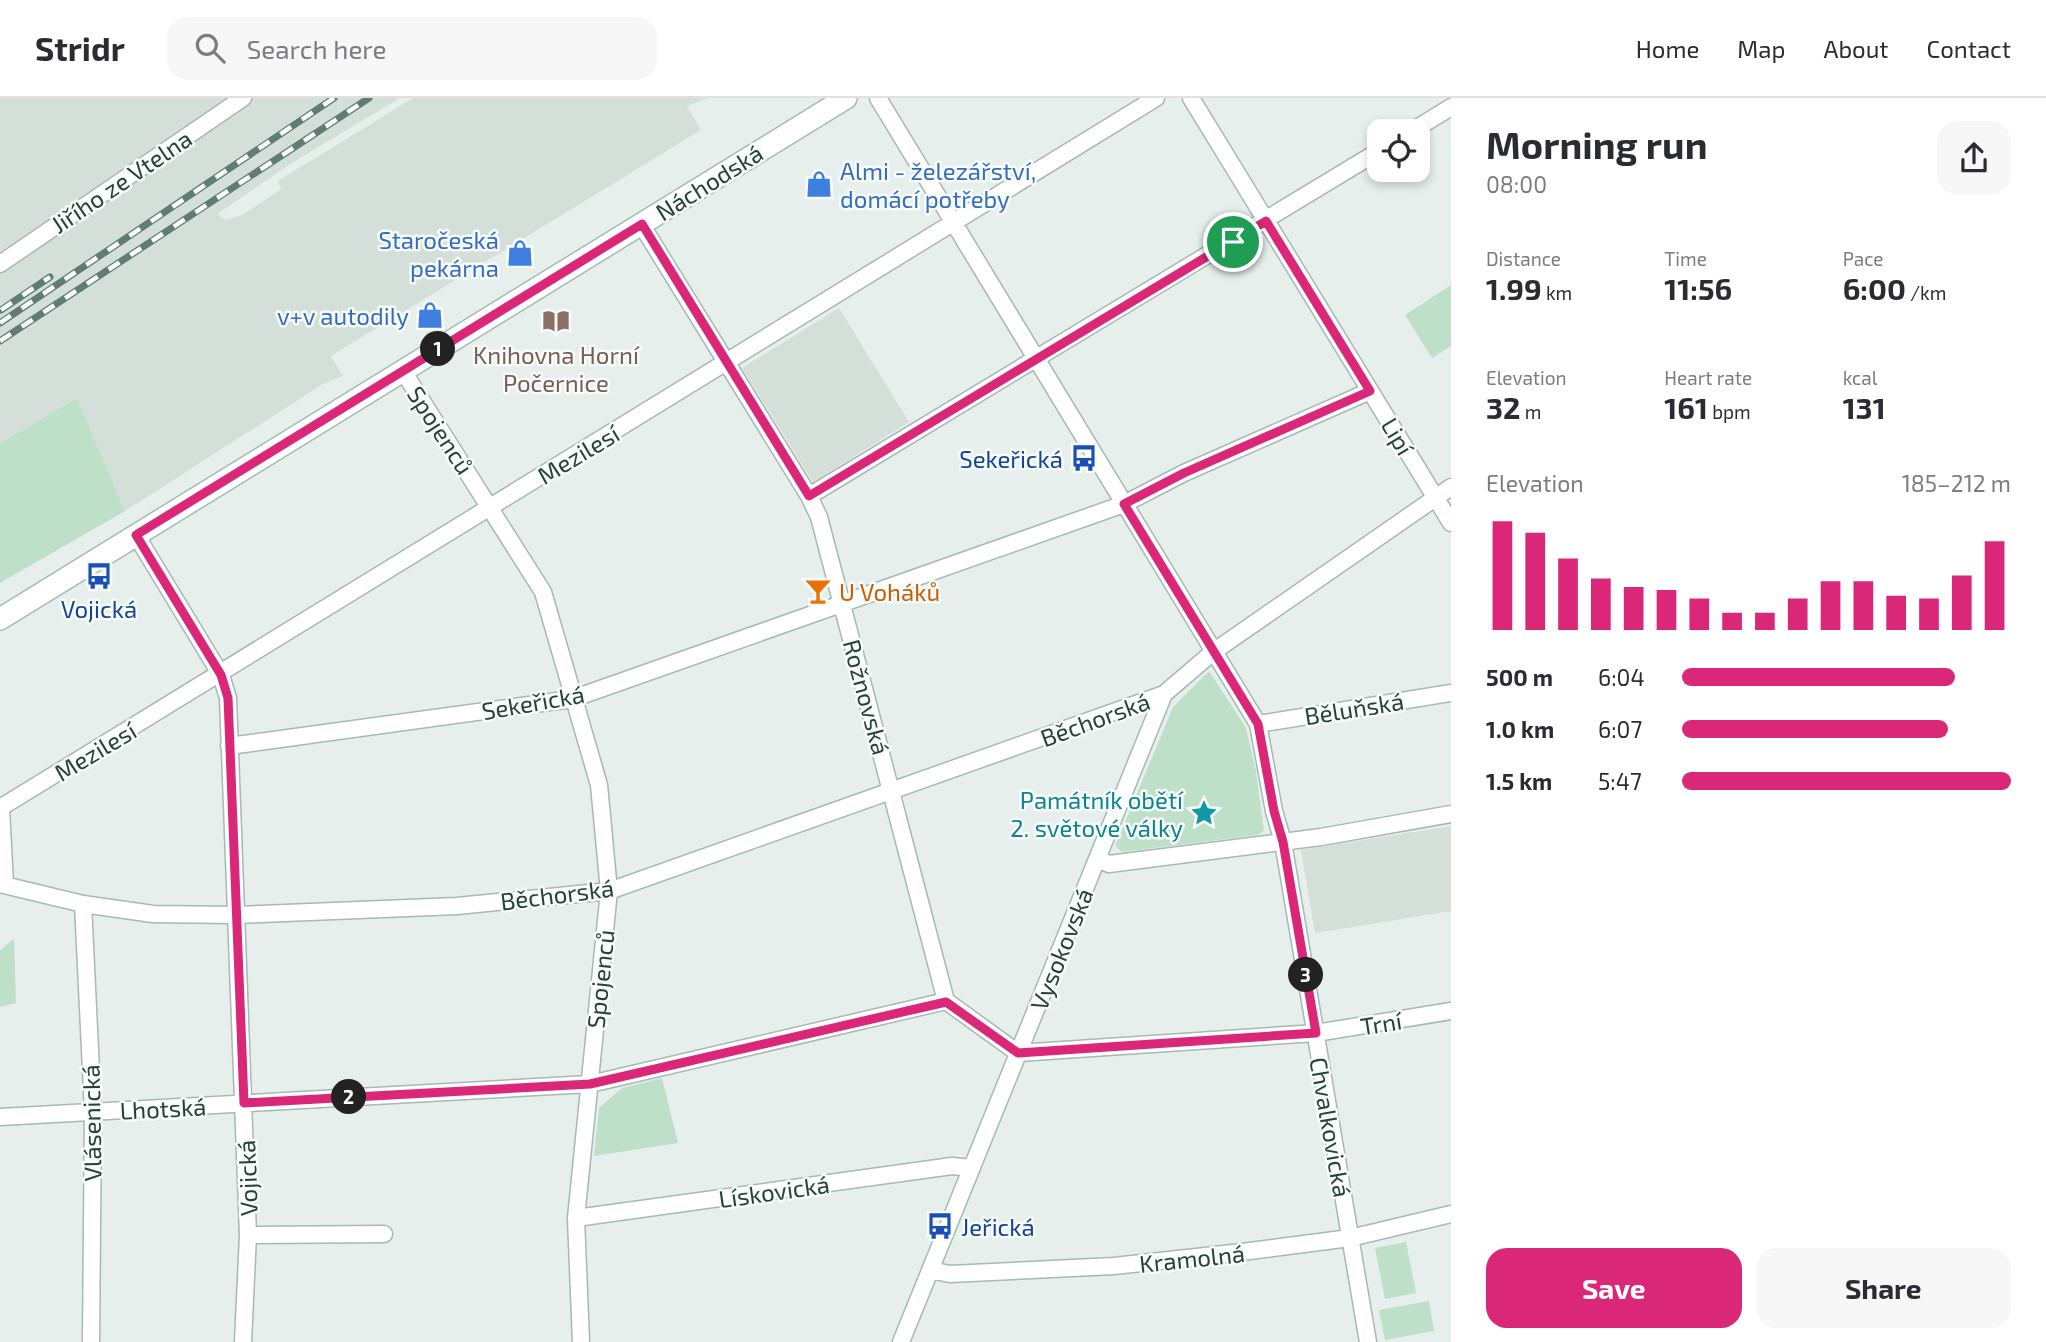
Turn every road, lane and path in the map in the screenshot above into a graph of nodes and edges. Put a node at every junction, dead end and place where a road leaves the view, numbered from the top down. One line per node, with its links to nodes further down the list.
1 (243, 98): 12 (street, Jiřího ze Vtelna)
2 (846, 98): 11 (main road, Náchodská)
3 (878, 98): 10 (street, Chvalkovická)
4 (1156, 98): 10 (street, Mezilesí)
5 (1191, 98): 9 (street, Lipí)
6 (1451, 107): 7 (street)
7 (1430, 120)
8 (1367, 159): 9 (street)
9 (1266, 221): 13 (street); 16 (street, Lipí)
10 (954, 223): 13 (street, Chvalkovická); 14 (street, Mezilesí)
11 (642, 224): 14 (street, Rožnovská); 15 (main road, Náchodská)
12 (0, 264)
13 (1036, 360): 18 (street); 20 (street, Chvalkovická)
14 (727, 364): 18 (street, Rožnovská); 21 (street, Mezilesí)
15 (402, 371): 21 (street, Spojenců); 23 (main road, Náchodská)
16 (1370, 391): 19 (street, Lipí); 20 (street, Sekeřická)
17 (1451, 487): 19 (street)
18 (809, 496): 24 (street, Rožnovská)
19 (1435, 498): 22 (street, Lipí); 26 (street)
20 (1124, 504): 24 (street, Sekeřická); 26 (street, Chvalkovická)
21 (491, 508): 27 (street, Mezilesí); 30 (street, Spojenců)
22 (1451, 523)
23 (136, 535): 25 (main road, Náchodská); 27 (street, Vojická)
24 (843, 605): 30 (street, Sekeřická); 33 (street, Rožnovská)
25 (0, 619)
26 (1213, 652): 29 (street, Vysokovská); 31 (street, Chvalkovická)
27 (221, 675): 32 (street, Vojická); 34 (street, Mezilesí)
28 (1451, 693): 31 (street, Běluňská)
29 (1164, 694): 33 (street, Běchorská); 37 (street, Vysokovská)
30 (572, 699): 32 (street, Sekeřická); 39 (street, Spojenců)
31 (1258, 724): 36 (street, Chvalkovická)
32 (229, 746): 41 (street, Vojická)
33 (892, 791): 39 (street, Běchorská); 42 (street, Rožnovská)
34 (0, 808): 38 (street, Běchorská)
35 (1451, 814): 36 (street)
36 (1283, 842): 37 (street); 44 (street, Chvalkovická)
37 (1098, 859): 45 (street, Vysokovská)
38 (2, 884): 40 (street, Běchorská)
39 (609, 891): 41 (street, Běchorská); 46 (street, Spojenců)
40 (83, 904): 41 (street, Běchorská); 48 (street, Vlásenická)
41 (236, 915): 47 (street, Vojická)
42 (946, 1002): 45 (street); 46 (street, Lhotská)
43 (1451, 1012): 44 (street, Trní)
44 (1316, 1033): 45 (street, Trní); 55 (street, Chvalkovická)
45 (1018, 1053): 50 (street, Vysokovská)
46 (590, 1084): 47 (street, Lhotská); 52 (street, Spojenců)
47 (244, 1103): 48 (street, Lhotská); 54 (street, Vojická)
48 (93, 1112): 49 (street, Lhotská); 58 (street, Vlásenická)
49 (0, 1117)
50 (972, 1168): 52 (street, Lískovická); 56 (street, Vysokovská)
51 (1451, 1214): 55 (street, Kramolná)
52 (576, 1218): 60 (street, Spojenců)
53 (384, 1234): 54 (street)
54 (248, 1235): 59 (street, Vojická)
55 (1350, 1238): 56 (street, Kramolná); 61 (street, Chvalkovická)
56 (930, 1270): 57 (street, Vysokovská)
57 (905, 1341)
58 (91, 1342)
59 (243, 1342)
60 (581, 1342)
61 (1368, 1342)

